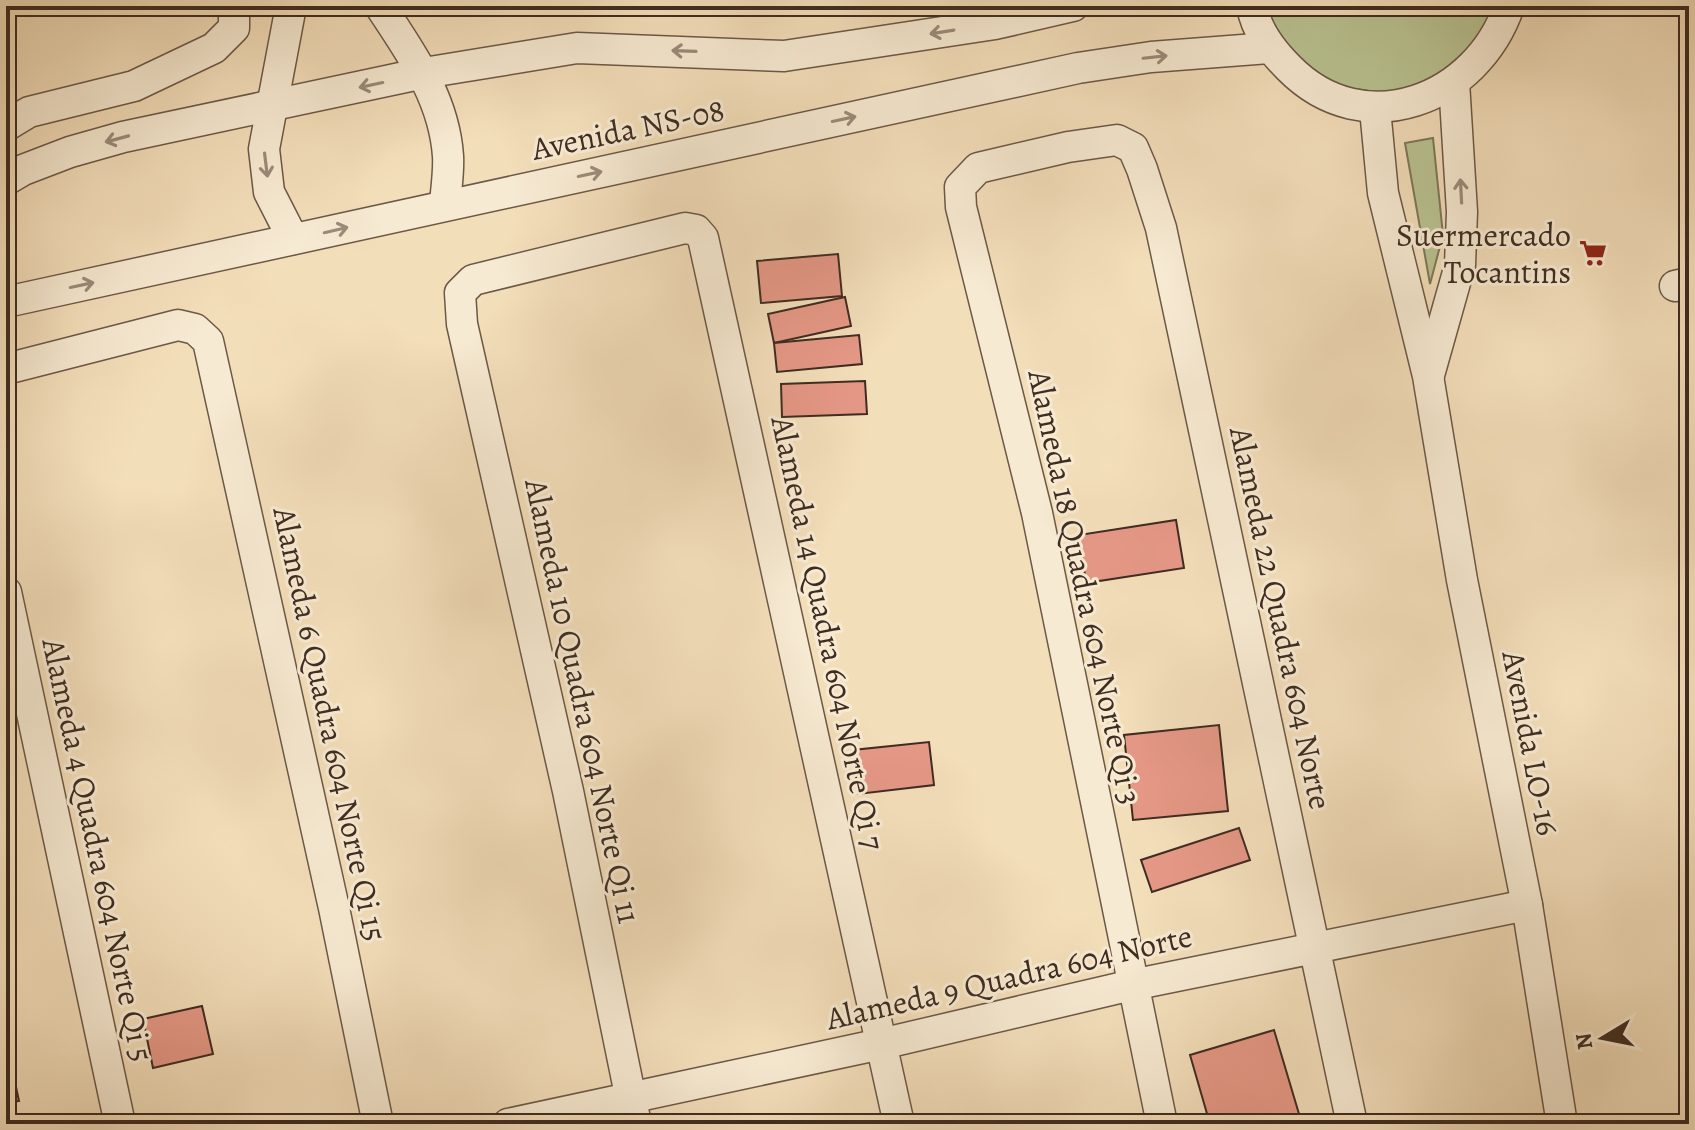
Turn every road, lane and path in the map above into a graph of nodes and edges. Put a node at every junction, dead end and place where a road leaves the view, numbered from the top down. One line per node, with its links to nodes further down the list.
1 (234, 6): 12 (street)
2 (291, 6): 10 (street)
3 (380, 6): 8 (street)
4 (1073, 6): 8 (street, Avenida NS-08, one-way to 8)
5 (1252, 6): 7 (street)
6 (1509, 6): 9 (street)
7 (1269, 48): 11 (street); 15 (street, Avenida NS-08, one-way to 7)
8 (424, 73): 10 (street, Avenida NS-08, one-way to 10); 15 (street)
9 (1454, 82): 11 (street); 20 (street, Avenida LO-16, one-way to 9)
10 (271, 106): 14 (street, Avenida NS-08, one-way to 14); 16 (street, one-way to 16)
11 (1375, 109): 20 (street, Avenida LO-16)
12 (6, 126)
13 (1117, 140): 23 (street, Alameda 22 Quadra 604 Norte); 24 (street, Alameda 18 Quadra 604 Norte Qi 3)
14 (6, 180)
15 (445, 205): 16 (street, Avenida NS-08, one-way to 15)
16 (293, 239): 18 (street, Avenida NS-08, one-way to 16)
17 (460, 293): 25 (street, Alameda 14 Quadra 604 Norte Qi 7); 26 (street, Alameda 10 Quadra 604 Norte Qi 11)
18 (6, 302)
19 (6, 369): 28 (street, Alameda 6 Quadra 604 Norte Qi 15)
20 (1428, 376): 22 (street, Avenida LO-16)
21 (6, 592): 27 (street, Alameda 4 Quadra 604 Norte Qi 5)
22 (1527, 905): 23 (street, Alameda 9 Quadra 604 Norte); 33 (street, Avenida LO-16)
23 (1315, 947): 24 (street, Alameda 9 Quadra 604 Norte); 32 (street, Alameda 22 Quadra 604 Norte)
24 (1132, 985): 25 (street, Alameda 9 Quadra 604 Norte); 31 (street, Alameda 18 Quadra 604 Norte Qi 3)
25 (881, 1044): 26 (street, Alameda 9 Quadra 604 Norte); 30 (street, Alameda 14 Quadra 604 Norte Qi 7)
26 (633, 1110): 29 (street, Alameda 9 Quadra 604 Norte)
27 (120, 1124)
28 (378, 1124)
29 (508, 1124)
30 (899, 1124)
31 (1162, 1124)
32 (1352, 1124)
33 (1562, 1124)

